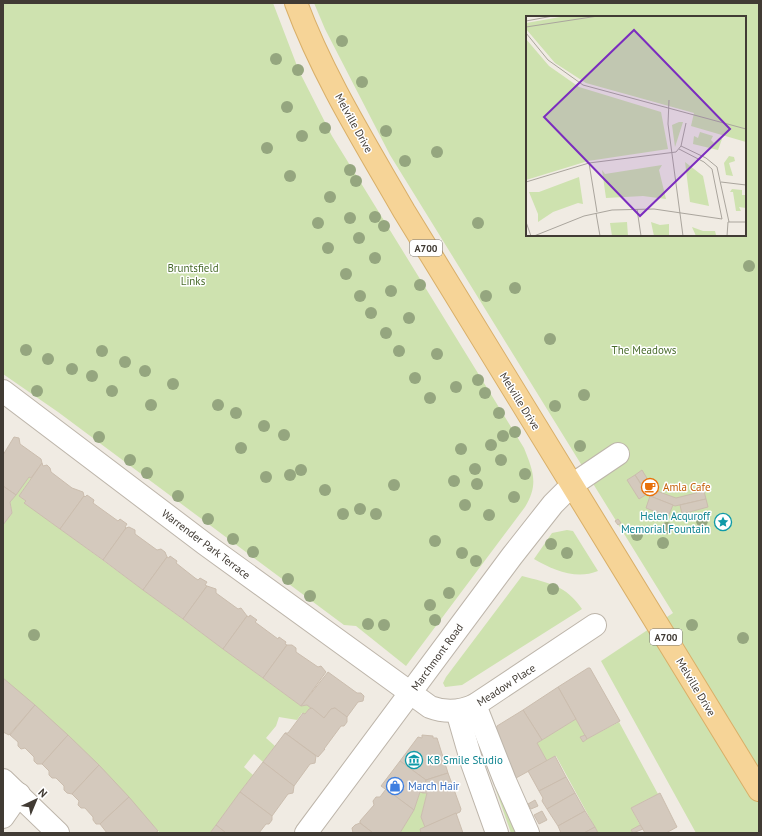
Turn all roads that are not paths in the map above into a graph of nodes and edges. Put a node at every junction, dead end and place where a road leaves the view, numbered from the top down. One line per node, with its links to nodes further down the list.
1 (296, 3): 4 (main road, Melville Drive / A700)
2 (3, 393): 6 (street, Warrender Park Terrace)
3 (618, 454): 4 (street, Marchmont Road)
4 (572, 485): 6 (street, Marchmont Road); 9 (main road, Melville Drive / A700)
5 (595, 625): 7 (street, Meadow Place)
6 (410, 694): 7 (street); 13 (street, Marchmont Road)
7 (466, 708): 14 (street); 15 (street)
8 (3, 780): 10 (street)
9 (759, 790)
10 (19, 794): 11 (street); 12 (street)
11 (3, 817)
12 (58, 833)
13 (306, 833)
14 (497, 833)
15 (528, 833)

